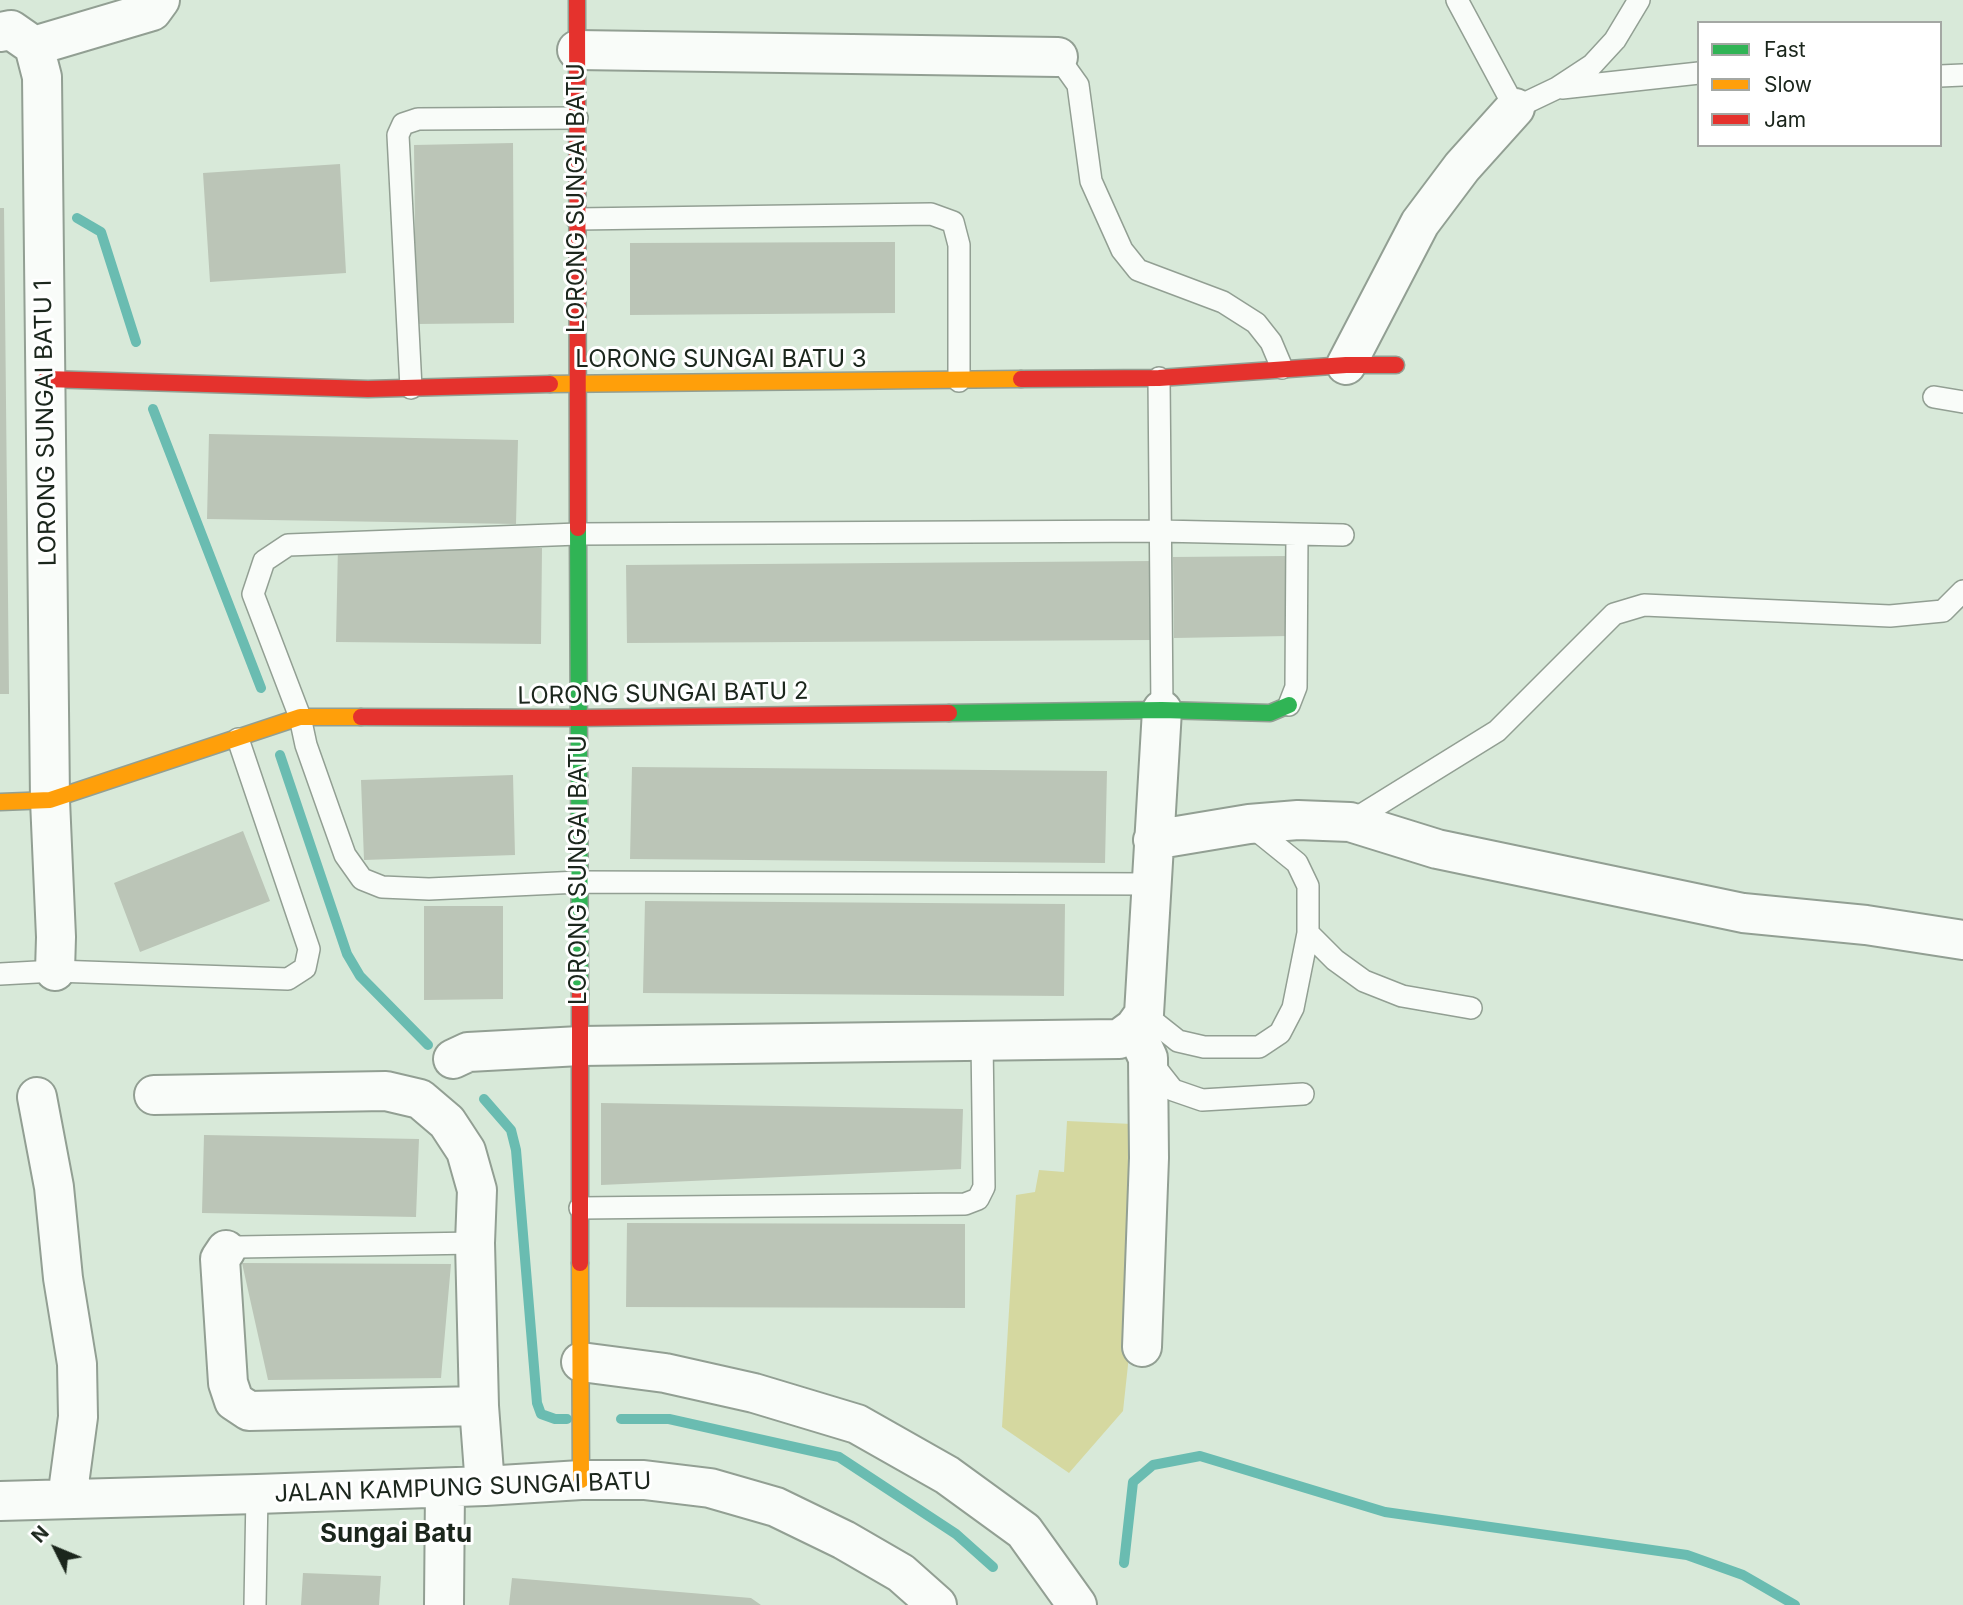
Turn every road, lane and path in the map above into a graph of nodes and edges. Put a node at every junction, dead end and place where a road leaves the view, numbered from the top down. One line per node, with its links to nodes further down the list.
1 (160, 0): 5 (street)
2 (577, 0): 6 (street, LORONG SUNGAI BATU)
3 (1457, 0): 12 (lane)
4 (1639, 0): 11 (lane)
5 (17, 39): 19 (street, LORONG SUNGAI BATU 1)
6 (577, 50): 7 (street); 13 (street, LORONG SUNGAI BATU)
7 (1058, 57): 17 (lane)
8 (1697, 73): 11 (lane)
9 (1963, 75): 10 (lane)
10 (1942, 76)
11 (1557, 88): 12 (lane)
12 (1514, 108): 15 (street)
13 (577, 118): 14 (street, LORONG SUNGAI BATU); 22 (lane)
14 (577, 219): 20 (lane); 21 (street, LORONG SUNGAI BATU)
15 (1346, 365): 16 (street, LORONG SUNGAI BATU 3); 17 (street, LORONG SUNGAI BATU 3)
16 (1396, 365)
17 (1282, 368): 18 (street, LORONG SUNGAI BATU 3)
18 (1158, 378): 20 (street, LORONG SUNGAI BATU 3); 25 (lane)
19 (46, 379): 22 (street, LORONG SUNGAI BATU 3); 35 (street, LORONG SUNGAI BATU 1)
20 (959, 381): 21 (street, LORONG SUNGAI BATU 3)
21 (578, 383): 22 (street, LORONG SUNGAI BATU 3); 26 (street, LORONG SUNGAI BATU)
22 (411, 388)
23 (1934, 397): 24 (lane)
24 (1963, 402)
25 (1160, 531): 26 (lane); 27 (lane); 31 (lane)
26 (578, 534): 32 (lane); 33 (street, LORONG SUNGAI BATU)
27 (1297, 534): 28 (lane); 30 (lane)
28 (1343, 535)
29 (1963, 591): 37 (lane)
30 (1289, 705): 31 (street, LORONG SUNGAI BATU 2)
31 (1162, 710): 33 (street, LORONG SUNGAI BATU 2); 39 (street)
32 (300, 717): 33 (street, LORONG SUNGAI BATU 2); 34 (street, LORONG SUNGAI BATU 2); 40 (lane)
33 (579, 718): 40 (street, LORONG SUNGAI BATU)
34 (238, 738): 35 (street, LORONG SUNGAI BATU 2); 44 (lane)
35 (50, 800): 36 (street, LORONG SUNGAI BATU 2); 44 (street, LORONG SUNGAI BATU 1)
36 (0, 802)
37 (1350, 822): 38 (street); 43 (street)
38 (1249, 824): 39 (street); 42 (lane)
39 (1153, 841): 41 (street)
40 (579, 882): 41 (lane); 49 (street, LORONG SUNGAI BATU)
41 (1151, 884): 47 (street)
42 (1308, 933): 46 (lane); 47 (lane)
43 (1963, 940)
44 (55, 971): 45 (lane)
45 (0, 974)
46 (1471, 1008)
47 (1142, 1033): 48 (street); 51 (lane); 57 (street)
48 (982, 1041): 49 (street); 54 (lane)
49 (580, 1046): 50 (street); 54 (street, LORONG SUNGAI BATU)
50 (437, 1079): 52 (street); 55 (street)
51 (1303, 1094)
52 (154, 1095)
53 (37, 1097): 64 (street)
54 (580, 1208): 58 (street, LORONG SUNGAI BATU)
55 (475, 1243): 56 (lane); 59 (street)
56 (226, 1250): 59 (street)
57 (1142, 1347)
58 (581, 1362): 60 (street, LORONG SUNGAI BATU); 69 (street)
59 (479, 1406): 61 (street)
60 (581, 1480): 61 (street, JALAN KAMPUNG SUNGAI BATU); 68 (street, JALAN KAMPUNG SUNGAI BATU)
61 (485, 1486): 62 (street, JALAN KAMPUNG SUNGAI BATU)
62 (445, 1488): 63 (street, JALAN KAMPUNG SUNGAI BATU); 67 (street)
63 (257, 1494): 64 (street, JALAN KAMPUNG SUNGAI BATU); 66 (lane)
64 (67, 1499): 65 (street, JALAN KAMPUNG SUNGAI BATU)
65 (0, 1501)
66 (255, 1605)
67 (444, 1605)
68 (937, 1605)
69 (1077, 1605)

